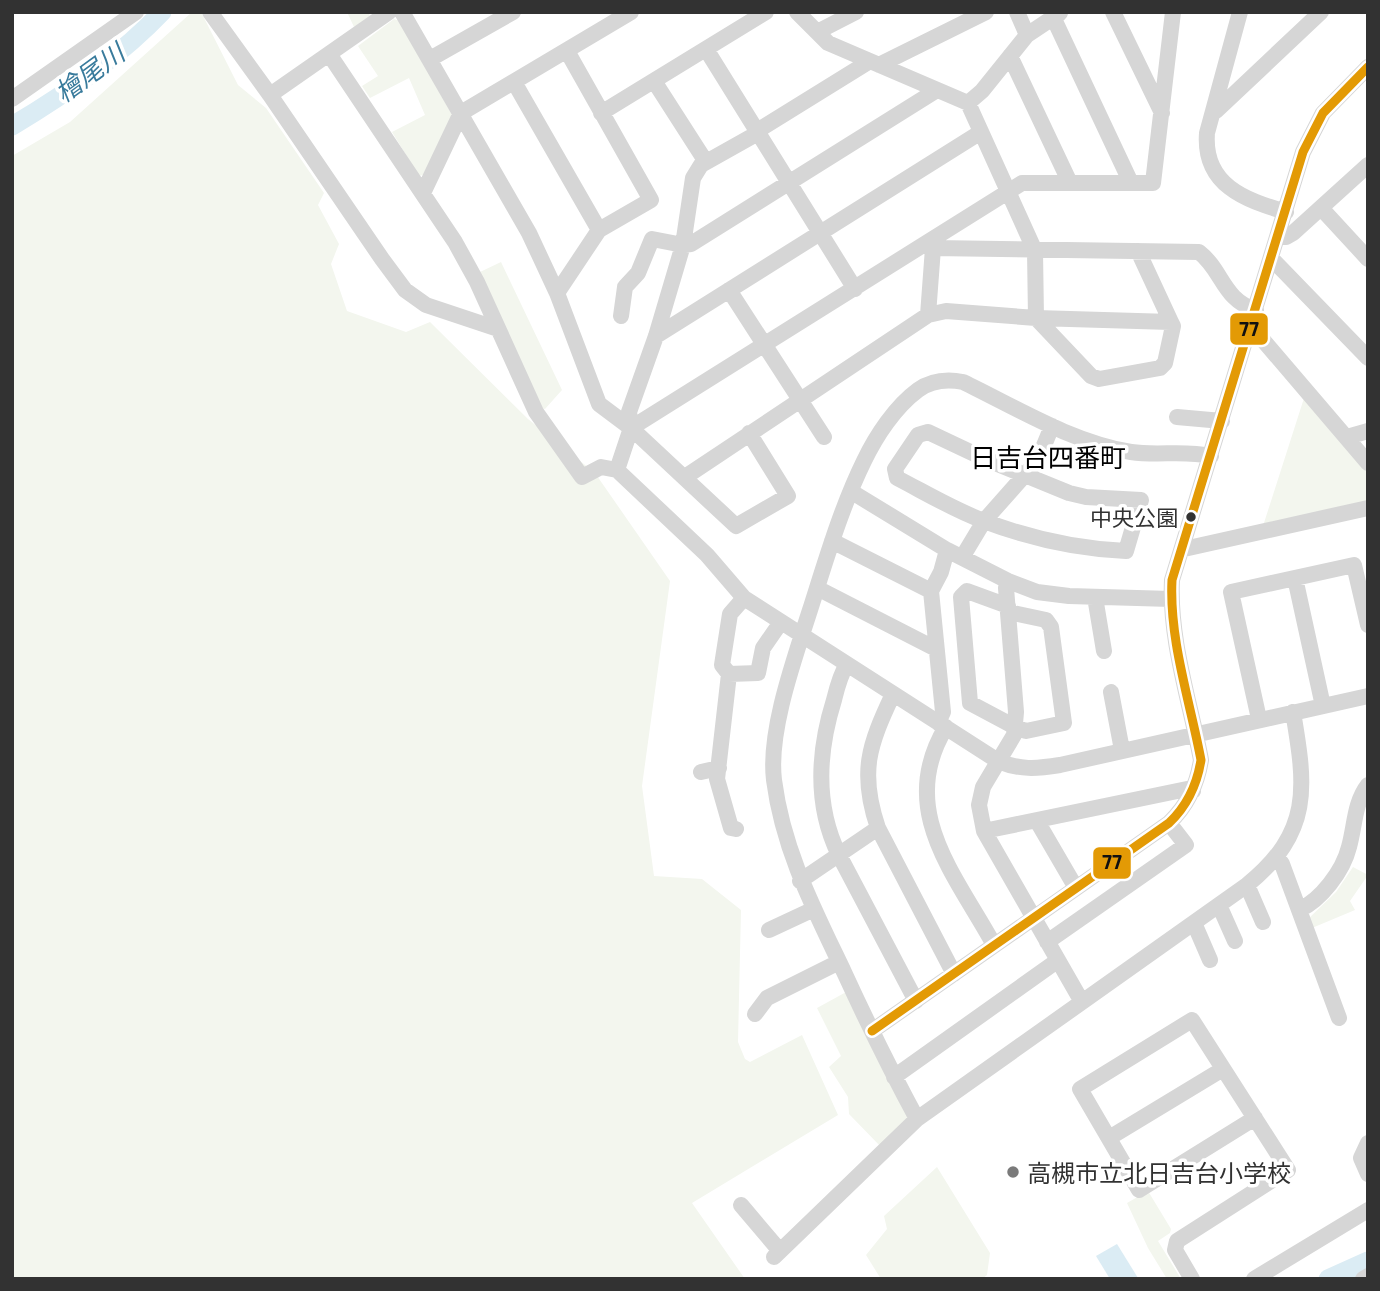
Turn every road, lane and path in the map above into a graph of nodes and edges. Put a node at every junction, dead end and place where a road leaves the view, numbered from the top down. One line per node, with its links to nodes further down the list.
1 (136, 12): 30 (street)
2 (210, 12): 29 (street)
3 (389, 12): 21 (street)
4 (402, 12): 23 (street)
5 (513, 12): 23 (street)
6 (631, 12): 20 (street)
7 (766, 12): 19 (street)
8 (797, 12): 17 (street)
9 (856, 12): 17 (street)
10 (986, 12): 24 (street)
11 (1017, 12): 18 (street)
12 (1113, 12): 34 (street)
13 (1173, 12): 34 (street)
14 (1240, 12): 35 (street)
15 (1321, 12): 35 (street)
16 (1057, 15): 18 (street); 42 (street)
17 (817, 32): 24 (street)
18 (1027, 35): 22 (street)
19 (706, 49): 26 (street); 36 (street)
20 (567, 51): 27 (street); 33 (street)
21 (329, 54): 29 (street); 44 (street)
22 (1010, 56): 31 (street); 41 (street)
23 (430, 59): 32 (street)
24 (874, 63): 28 (street); 36 (street)
25 (1368, 67): 46 (street)
26 (654, 81): 33 (street); 38 (street)
27 (514, 82): 32 (street); 47 (street)
28 (937, 90): 31 (street); 40 (street)
29 (270, 95): 64 (street)
30 (12, 99)
31 (968, 103): 37 (street)
32 (461, 113): 44 (street); 58 (street)
33 (601, 113): 47 (street)
34 (1162, 113): 42 (street)
35 (1214, 113): 46 (street)
36 (757, 132): 38 (street); 40 (street)
37 (981, 132): 43 (street); 48 (street)
38 (706, 162): 50 (street)
39 (1368, 165): 45 (street)
40 (789, 183): 48 (street); 50 (street)
41 (1070, 183): 42 (street); 43 (street)
42 (1130, 183)
43 (1008, 192): 51 (street); 52 (street)
44 (423, 193): 64 (street)
45 (1321, 208): 49 (street); 55 (street)
46 (1286, 212): 49 (street)
47 (599, 230): 58 (street)
48 (820, 233): 56 (street); 57 (street)
49 (1278, 237): 54 (street)
50 (683, 245): 59 (street); 65 (street)
51 (928, 246): 52 (street); 56 (street); 60 (street)
52 (1035, 251): 53 (street); 61 (street)
53 (1138, 251): 62 (street); 63 (street)
54 (1271, 258): 62 (street); 67 (street)
55 (1368, 259)
56 (855, 289): 66 (street)
57 (729, 290): 65 (street); 66 (street)
58 (557, 293): 72 (street)
59 (618, 310)
60 (928, 315): 61 (street); 68 (street)
61 (1036, 318): 63 (street); 63 (street)
62 (1253, 318): 70 (street); 76 (street)
63 (1171, 321)
64 (498, 329): 79 (street)
65 (656, 336): 72 (street)
66 (765, 345): 68 (street); 72 (street)
67 (1368, 358)
68 (799, 398): 74 (street); 75 (street)
69 (1177, 417): 70 (street)
70 (1222, 421): 77 (street)
71 (1052, 426): 77 (street); 80 (street); 82 (street)
72 (631, 428): 79 (street); 81 (street)
73 (1368, 431): 76 (street)
74 (749, 433): 81 (street); 81 (street)
75 (824, 437)
76 (1347, 437): 78 (street)
77 (1211, 456): 86 (street)
78 (1368, 463)
79 (617, 470): 94 (street)
80 (1024, 475): 84 (street); 84 (street); 84 (street)
81 (685, 477)
82 (852, 492): 85 (street); 87 (street)
83 (1368, 508): 86 (street)
84 (984, 521): 88 (street)
85 (832, 541): 91 (street); 92 (street)
86 (1184, 549): 95 (street)
87 (947, 550): 88 (street); 92 (street)
88 (963, 556): 90 (street)
89 (1295, 578): 98 (street); 107 (street); 109 (street)
90 (1008, 581): 93 (street); 96 (street)
91 (817, 588): 99 (street); 100 (street)
92 (931, 591): 100 (street)
93 (1095, 597): 95 (street); 101 (street)
94 (744, 598): 97 (street); 103 (street)
95 (1171, 599): 112 (street)
96 (1008, 609): 111 (street); 111 (street); 111 (street)
97 (781, 622): 99 (street); 103 (street)
98 (1368, 625)
99 (802, 635): 102 (street); 126 (street)
100 (936, 649): 110 (street)
101 (1104, 651)
102 (846, 664): 105 (street); 124 (street)
103 (729, 674): 115 (street)
104 (1111, 692): 113 (street)
105 (893, 694): 110 (street); 121 (street)
106 (1368, 696): 107 (street)
107 (1323, 706): 108 (street)
108 (1293, 712): 109 (street); 125 (street)
109 (1259, 719): 112 (street)
110 (942, 725): 114 (street); 138 (street)
111 (1015, 727): 114 (street)
112 (1196, 733): 113 (street); 118 (street)
113 (1122, 750): 114 (street)
114 (998, 761): 123 (street)
115 (719, 768): 116 (street); 122 (street)
116 (701, 772)
117 (1368, 785): 131 (street)
118 (1193, 791): 119 (street); 120 (street)
119 (1037, 821): 123 (street); 128 (street)
120 (1169, 823): 128 (street); 137 (street)
121 (878, 828): 124 (street); 142 (street)
122 (736, 830)
123 (984, 831): 132 (street)
124 (839, 855): 126 (street); 143 (street)
125 (1278, 857): 127 (street); 131 (street)
126 (800, 881): 130 (street)
127 (1247, 885): 129 (street); 133 (street)
128 (1076, 888): 132 (street)
129 (1219, 905): 134 (street); 136 (street)
130 (814, 909): 135 (street); 141 (street)
131 (1299, 910): 146 (street)
132 (1033, 918): 137 (street); 138 (street)
133 (1263, 922)
134 (1194, 923): 139 (street); 144 (street)
135 (769, 930)
136 (1235, 941)
137 (1047, 942): 140 (street)
138 (994, 945): 142 (street)
139 (1210, 960)
140 (1057, 961): 144 (street); 149 (street)
141 (839, 962): 145 (street); 147 (street)
142 (954, 974): 143 (street)
143 (916, 1000): 147 (street)
144 (1082, 1002): 151 (street)
145 (755, 1014)
146 (1339, 1018)
147 (872, 1031): 149 (street)
148 (1223, 1069): 150 (street); 152 (street); 152 (street)
149 (894, 1077): 151 (street)
150 (1255, 1118): 152 (street); 158 (street)
151 (916, 1119): 155 (street)
152 (1109, 1138)
153 (1368, 1143): 154 (street)
154 (1368, 1174)
155 (741, 1205)
156 (1367, 1214): 159 (street)
157 (1368, 1276): 160 (street)
158 (1192, 1279)
159 (1254, 1279)
160 (1363, 1279)

